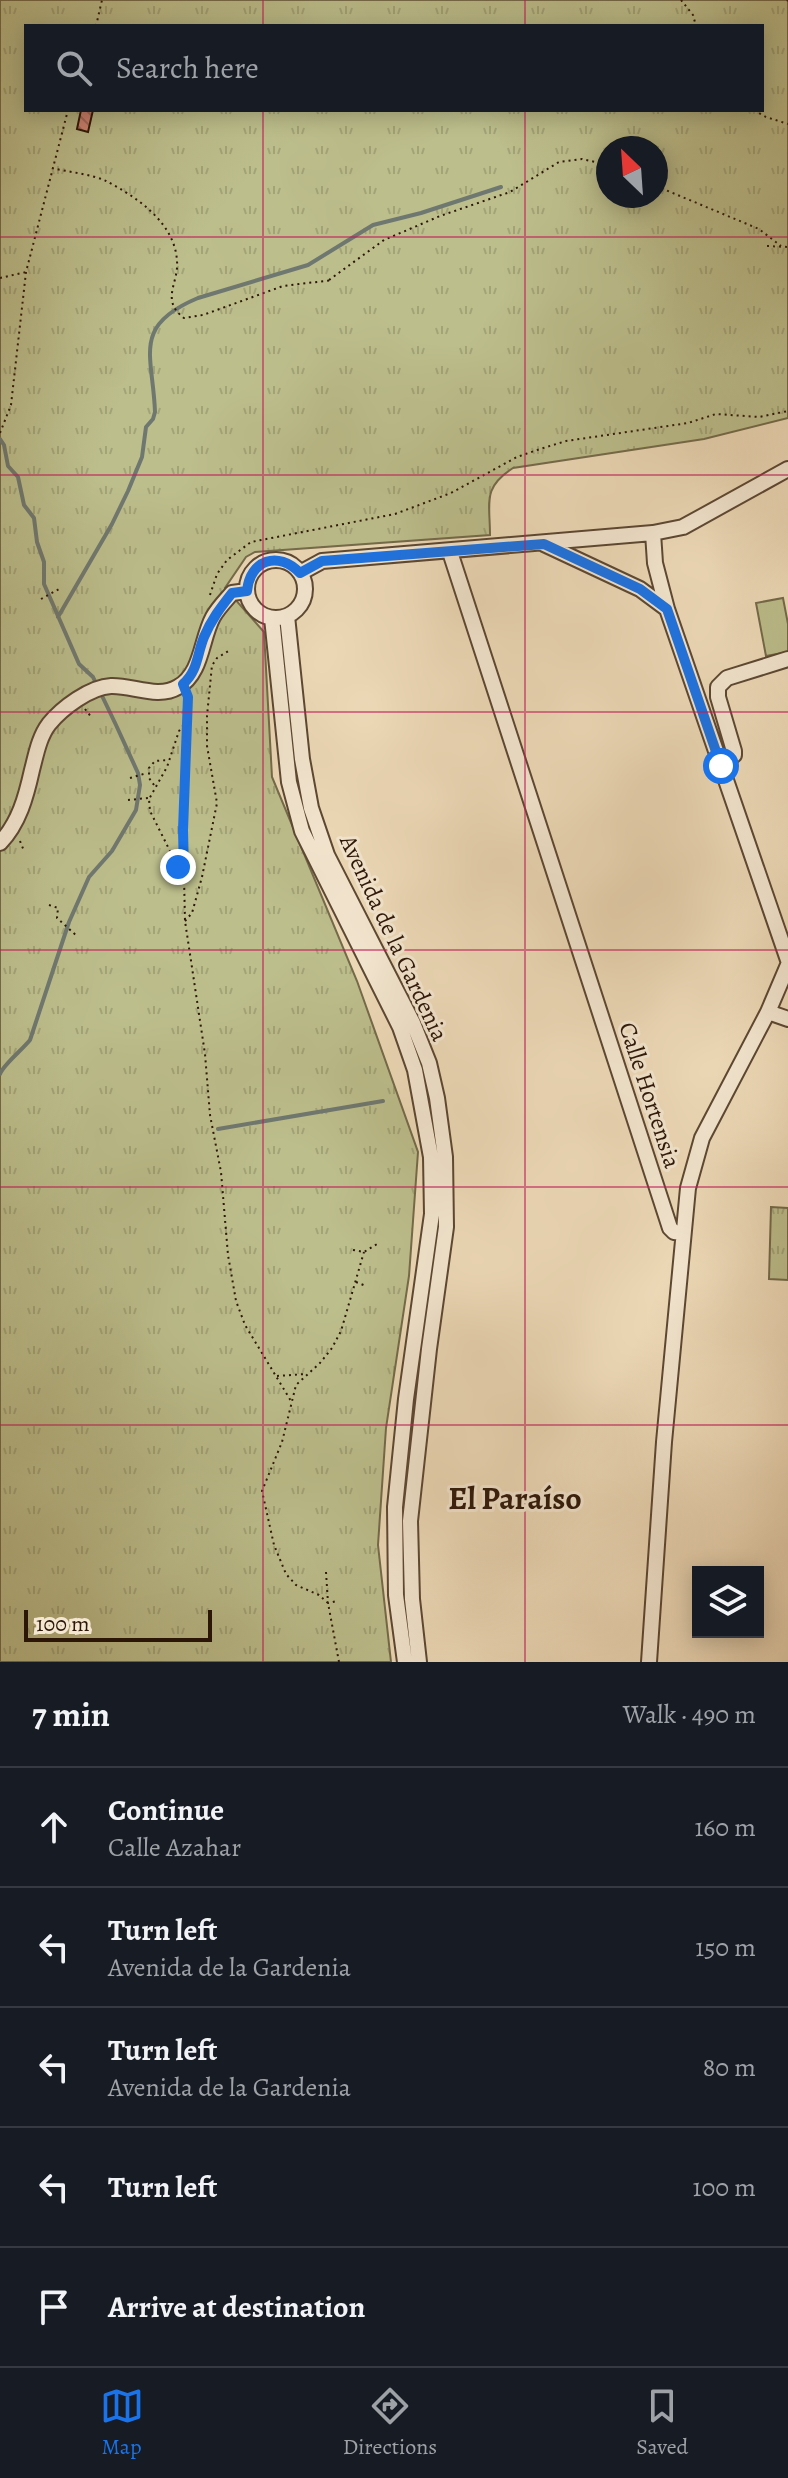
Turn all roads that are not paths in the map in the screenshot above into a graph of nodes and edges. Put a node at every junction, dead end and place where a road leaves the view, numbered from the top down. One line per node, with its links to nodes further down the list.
1 (788, 469): 2 (street)
2 (653, 533): 3 (street); 7 (street)
3 (544, 544): 4 (street); 7 (street)
4 (450, 552): 5 (street); 15 (street, Calle Hortensia)
5 (300, 573): 6 (street); 8 (street)
6 (247, 591): 8 (street); 11 (street)
7 (667, 609): 10 (street)
8 (280, 617): 16 (street, Avenida de la Gardenia); 17 (street, Avenida de la Gardenia)
9 (788, 659): 10 (street)
10 (721, 766): 12 (street)
11 (0, 843)
12 (788, 962): 13 (street)
13 (768, 1012): 14 (street); 15 (street)
14 (788, 1019)
15 (683, 1233): 20 (street)
16 (406, 1406): 17 (street); 18 (street, Avenida de la Gardenia)
17 (422, 1408): 19 (street, Avenida de la Gardenia)
18 (405, 1662)
19 (419, 1662)
20 (649, 1662)

